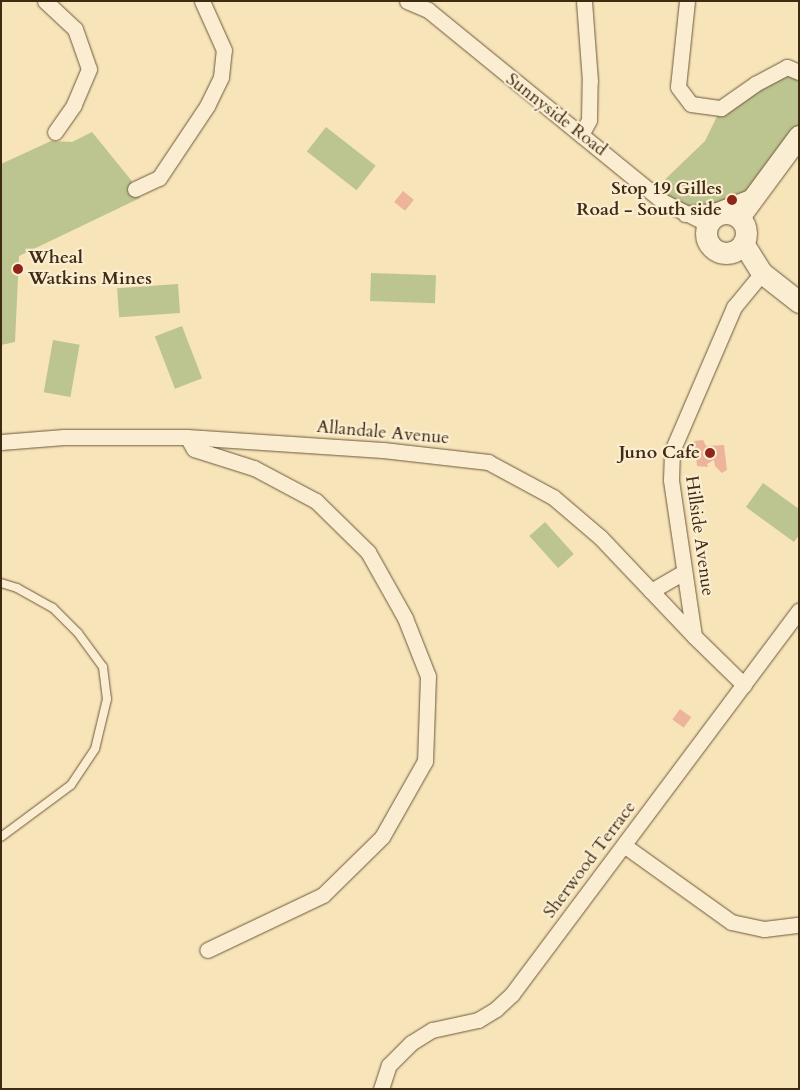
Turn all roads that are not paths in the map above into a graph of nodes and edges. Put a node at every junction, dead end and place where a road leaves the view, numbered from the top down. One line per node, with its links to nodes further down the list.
1 (45, 1): 7 (street)
2 (202, 1): 10 (street)
3 (407, 1): 8 (street, Sunnyside Road)
4 (584, 1): 8 (street)
5 (687, 1): 6 (street)
6 (799, 72)
7 (55, 132)
8 (582, 136): 12 (street, Sunnyside Road)
9 (799, 136): 11 (street)
10 (135, 189)
11 (755, 196): 12 (street); 13 (street)
12 (683, 214): 14 (street, Sunnyside Road)
13 (739, 217): 14 (street); 15 (street)
14 (708, 224): 15 (street)
15 (743, 243): 16 (street)
16 (762, 273): 17 (street); 20 (street, Hillside Avenue)
17 (799, 302)
18 (187, 437): 19 (street, Allandale Avenue); 22 (street, Allandale Avenue); 29 (street)
19 (1, 442)
20 (684, 572): 22 (street); 24 (street, Hillside Avenue)
21 (1, 583): 26 (lane)
22 (651, 591): 24 (street, Allandale Avenue)
23 (799, 611): 25 (street, Sherwood Terrace)
24 (694, 636): 25 (street)
25 (744, 685): 27 (street, Sherwood Terrace)
26 (1, 837)
27 (625, 846): 28 (street); 30 (street, Sherwood Terrace)
28 (799, 925)
29 (207, 950)
30 (381, 1089)

